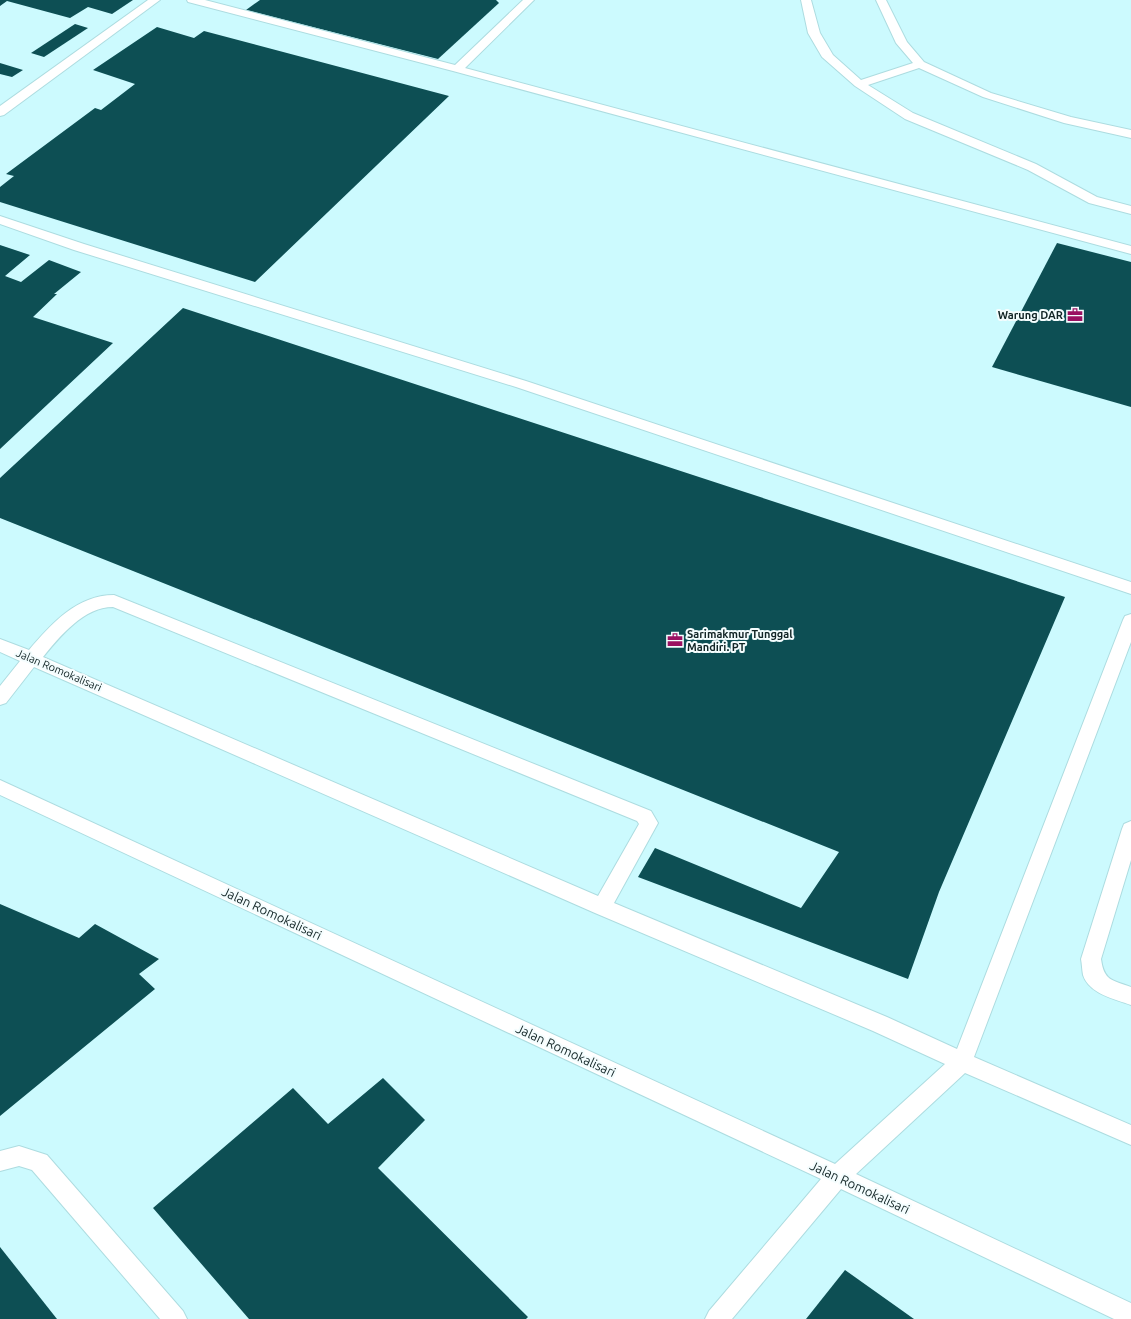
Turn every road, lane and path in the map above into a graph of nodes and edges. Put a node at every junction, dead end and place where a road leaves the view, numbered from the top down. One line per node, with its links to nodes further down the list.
1 (155, 0): 9 (lane)
2 (192, 0): 7 (lane)
3 (529, 0): 7 (lane)
4 (806, 0): 8 (lane)
5 (882, 0): 6 (lane)
6 (920, 64): 8 (lane); 10 (lane)
7 (457, 69): 13 (lane)
8 (859, 84): 11 (lane)
9 (0, 112)
10 (1131, 134)
11 (1131, 210)
12 (0, 220): 14 (lane)
13 (1131, 250)
14 (1131, 588)
15 (1131, 620): 23 (lane)
16 (0, 645): 17 (lane, Jalan Romokalisari)
17 (32, 658): 18 (lane); 21 (lane, Jalan Romokalisari); 21 (lane)
18 (0, 698)
19 (0, 787): 26 (lane, Jalan Romokalisari)
20 (1131, 829): 22 (lane)
21 (602, 906): 23 (lane, Jalan Romokalisari)
22 (1131, 996)
23 (962, 1062): 24 (lane, Jalan Romokalisari); 26 (lane)
24 (1131, 1136)
25 (0, 1161): 28 (lane)
26 (838, 1176): 27 (lane, Jalan Romokalisari); 29 (lane)
27 (1131, 1315)
28 (175, 1319)
29 (717, 1319)

